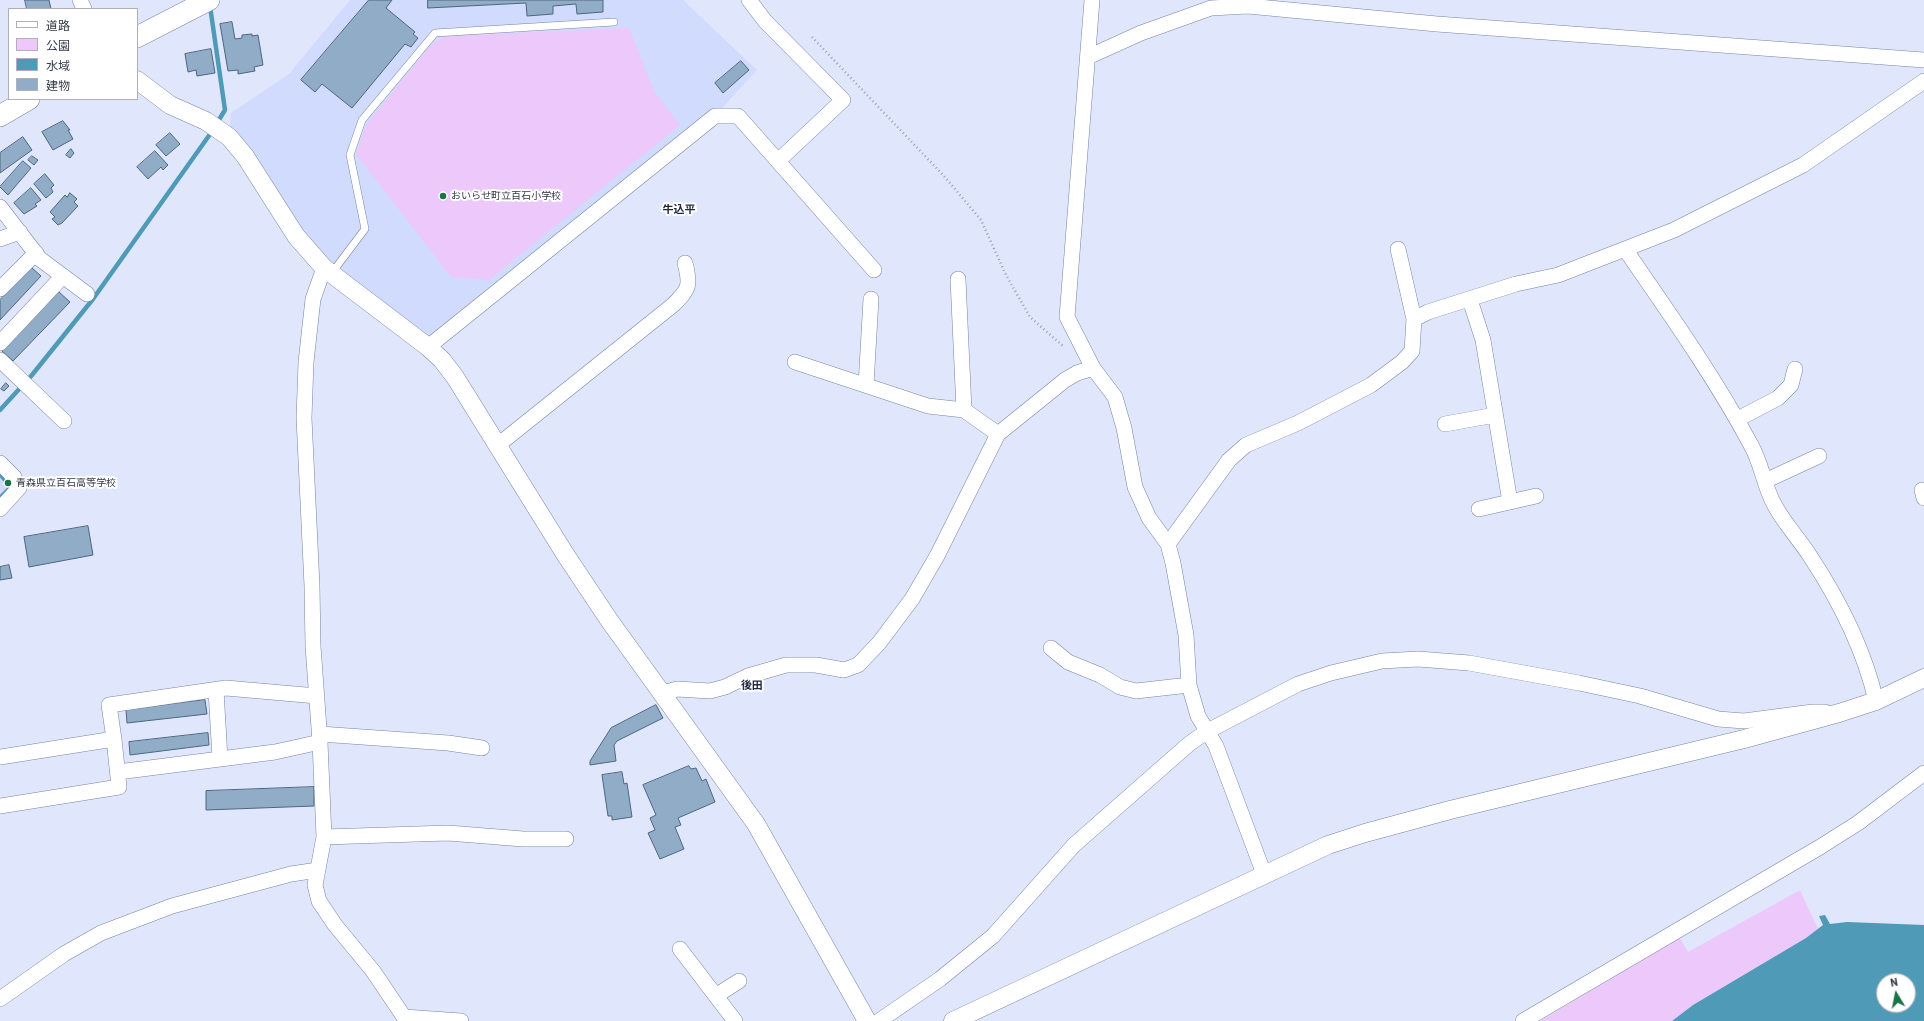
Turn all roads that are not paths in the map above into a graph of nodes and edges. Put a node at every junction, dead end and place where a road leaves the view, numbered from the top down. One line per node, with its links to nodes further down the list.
1 (209, 0): 5 (main road)
2 (749, 0): 12 (street)
3 (1092, 0): 6 (street)
4 (614, 22): 21 (lane)
5 (138, 37)
6 (1088, 56): 7 (street); 33 (street)
7 (1924, 60)
8 (138, 81): 21 (street)
9 (1924, 81): 17 (street)
10 (27, 100): 11 (main road)
11 (0, 116)
12 (778, 161): 20 (street); 30 (street)
13 (0, 207): 14 (street)
14 (20, 232): 15 (street); 18 (street)
15 (0, 239)
16 (1398, 249): 28 (street)
17 (1625, 249): 27 (street); 38 (street)
18 (36, 253): 22 (street); 24 (street)
19 (685, 263): 42 (street)
20 (874, 270)
21 (327, 271): 30 (street); 56 (street)
22 (63, 276): 25 (street); 29 (street)
23 (958, 279): 36 (street)
24 (0, 289)
25 (87, 294)
26 (870, 299): 35 (street)
27 (1470, 300): 28 (street); 37 (street)
28 (1414, 319): 50 (street)
29 (0, 343)
30 (428, 347): 42 (street)
31 (0, 360): 39 (street)
32 (795, 362): 35 (street)
33 (1093, 368): 41 (street); 50 (street)
34 (1795, 369): 38 (street)
35 (866, 386): 36 (street)
36 (964, 410): 41 (street)
37 (1495, 415): 40 (street); 47 (street)
38 (1738, 419): 45 (street)
39 (64, 421)
40 (1446, 424)
41 (998, 434): 55 (street)
42 (498, 445): 55 (street)
43 (1819, 456): 45 (street)
44 (0, 463): 48 (street)
45 (1765, 481): 57 (street)
46 (1536, 496): 47 (street)
47 (1510, 502): 49 (street)
48 (0, 509)
49 (1479, 509)
50 (1168, 544): 53 (street)
51 (1052, 648): 53 (street)
52 (1924, 678): 57 (street)
53 (1189, 685): 59 (street)
54 (216, 690): 56 (street); 61 (street); 64 (street)
55 (663, 693): 79 (street)
56 (317, 696): 60 (street)
57 (1876, 701): 58 (street)
58 (1839, 713): 59 (street); 71 (street)
59 (1206, 732): 71 (street); 80 (street)
60 (320, 738): 62 (street); 64 (street); 68 (street)
61 (114, 739): 63 (street); 65 (street)
62 (482, 748)
63 (0, 757)
64 (220, 759): 65 (street)
65 (118, 772): 67 (street)
66 (1924, 773): 82 (street)
67 (0, 806)
68 (324, 837): 69 (street); 70 (street)
69 (566, 839)
70 (318, 870): 75 (street); 76 (street)
71 (1264, 874): 81 (street)
72 (680, 949): 74 (street)
73 (739, 981): 74 (street)
74 (717, 995): 78 (street)
75 (0, 999)
76 (414, 1019): 77 (street)
77 (461, 1021)
78 (735, 1021)
79 (867, 1021)
80 (879, 1021)
81 (953, 1021)
82 (1523, 1021)

